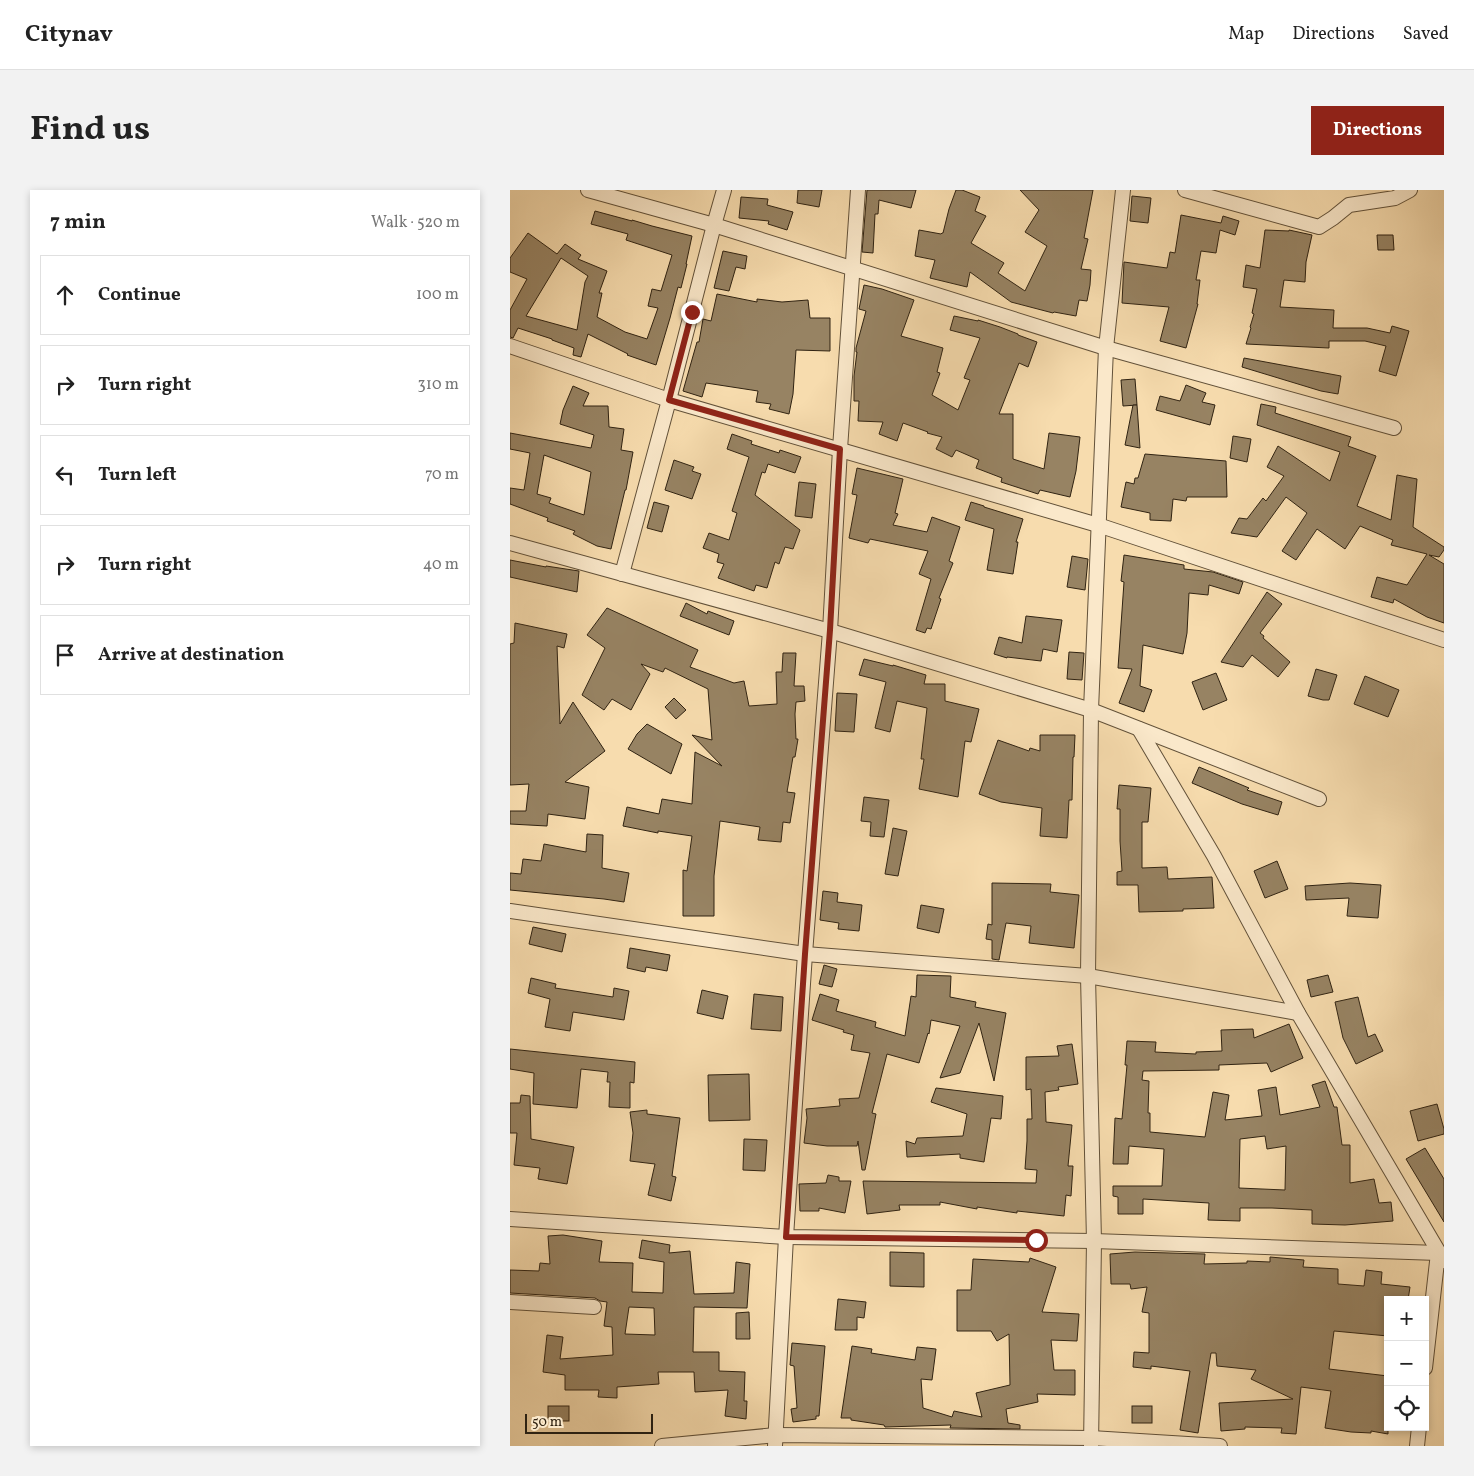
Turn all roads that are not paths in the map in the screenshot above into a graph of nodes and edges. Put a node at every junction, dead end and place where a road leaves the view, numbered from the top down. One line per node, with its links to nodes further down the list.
1 (588, 190): 7 (street)
2 (724, 190): 7 (street)
3 (858, 190): 8 (street)
4 (1123, 190): 10 (street)
5 (1184, 190): 6 (street)
6 (1410, 190)
7 (714, 225): 8 (street); 11 (street)
8 (852, 268): 10 (street); 13 (street)
9 (510, 346): 11 (street)
10 (1106, 348): 12 (street); 14 (street)
11 (669, 400): 13 (street); 16 (street)
12 (1394, 428)
13 (840, 449): 14 (street); 17 (street)
14 (1098, 525): 18 (street); 19 (street)
15 (510, 543): 16 (street)
16 (622, 574): 17 (street)
17 (830, 630): 19 (street); 23 (street)
18 (1444, 640)
19 (1091, 710): 20 (street); 24 (street)
20 (1139, 729): 21 (street); 25 (street)
21 (1319, 799)
22 (510, 911): 23 (street)
23 (805, 954): 24 (street); 27 (street)
24 (1088, 976): 25 (street); 28 (street)
25 (1298, 1014): 29 (street)
26 (510, 1219): 27 (street)
27 (786, 1237): 28 (street); 34 (street)
28 (1094, 1241): 29 (street); 35 (street)
29 (1441, 1257): 32 (street)
30 (510, 1302): 31 (street)
31 (594, 1307)
32 (1429, 1341)
33 (1418, 1431): 38 (street)
34 (776, 1440): 35 (street); 36 (street)
35 (1091, 1442): 37 (street)
36 (662, 1446)
37 (1220, 1446)
38 (1416, 1446)

